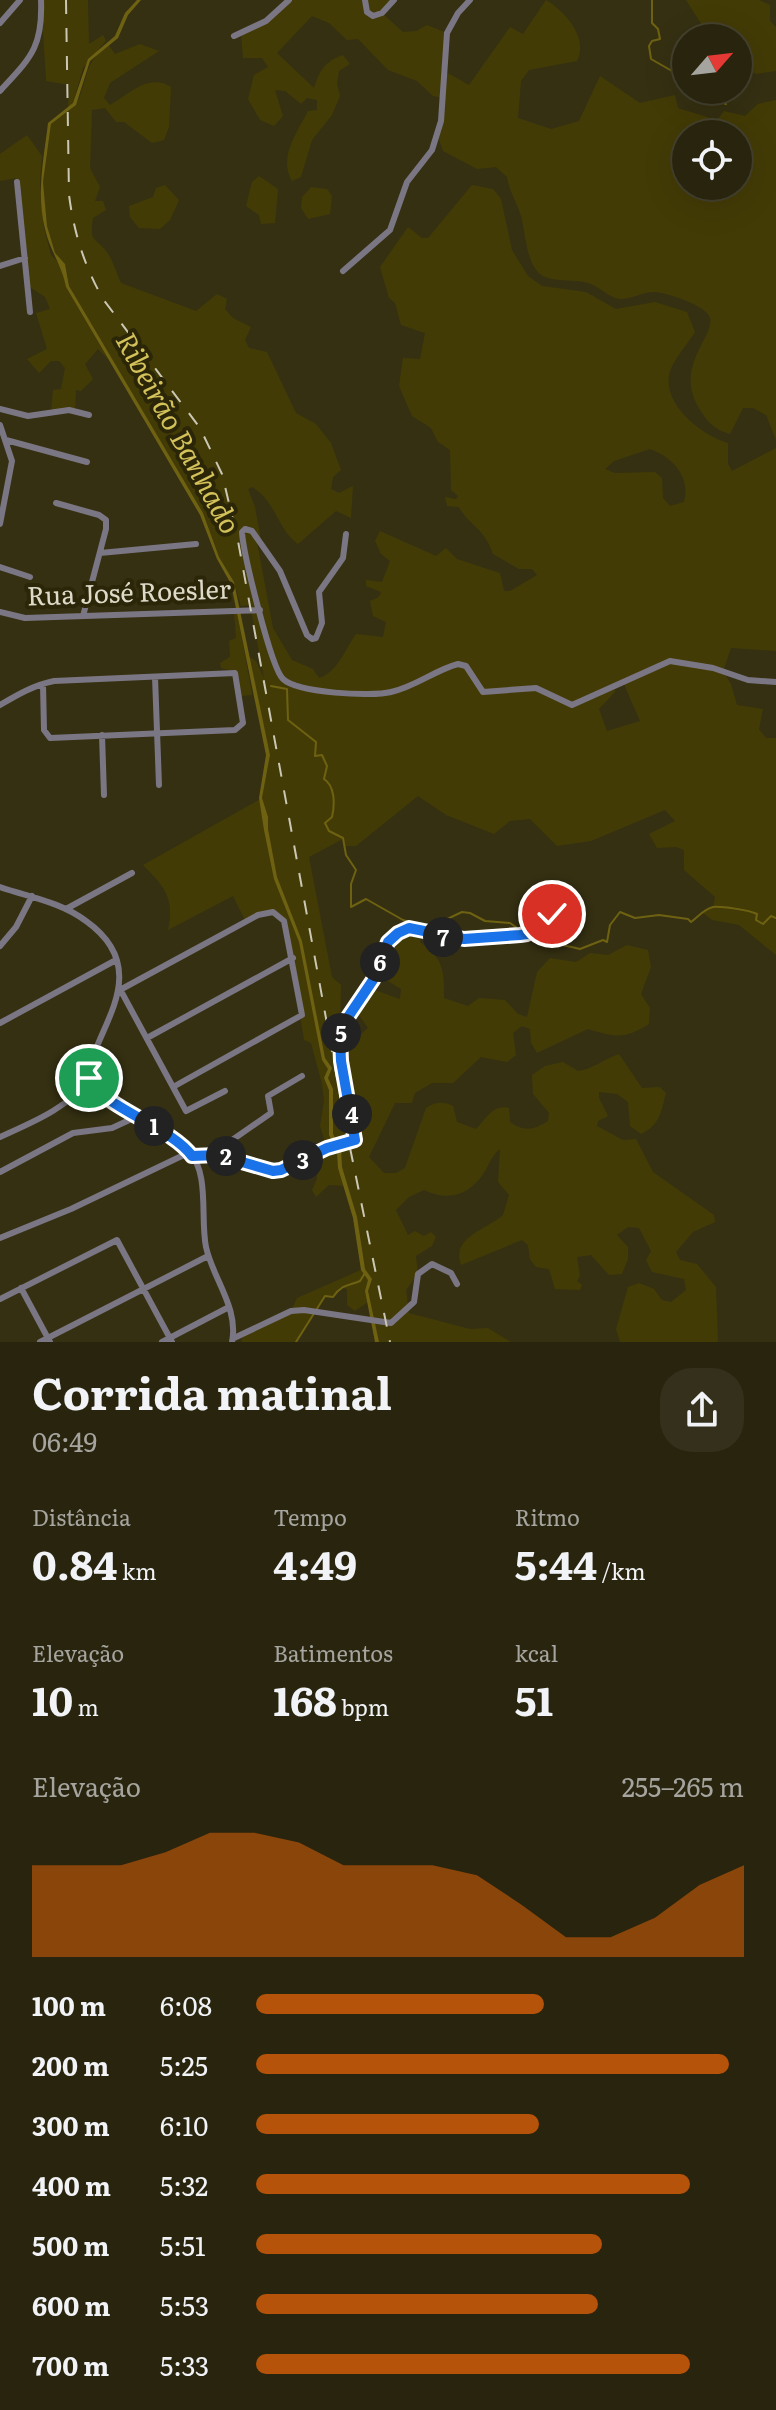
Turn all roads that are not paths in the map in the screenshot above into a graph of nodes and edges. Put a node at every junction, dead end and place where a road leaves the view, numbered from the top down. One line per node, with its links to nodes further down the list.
1 (20, 0): 7 (street)
2 (41, 0): 9 (street)
3 (289, 0): 8 (street)
4 (365, 0): 5 (street)
5 (394, 0)
6 (470, 0): 13 (street)
7 (0, 23)
8 (234, 36)
9 (0, 91)
10 (17, 182): 11 (street)
11 (25, 258): 12 (street); 14 (street)
12 (0, 266)
13 (343, 271)
14 (30, 312)
15 (0, 409): 16 (street)
16 (89, 415)
17 (0, 425): 18 (street)
18 (6, 440): 19 (street); 21 (street)
19 (87, 462)
20 (56, 503): 24 (street)
21 (0, 524)
22 (346, 534): 27 (street)
23 (196, 544): 24 (street)
24 (100, 553): 29 (street)
25 (0, 567): 26 (street)
26 (30, 577)
27 (260, 610): 29 (street, Rua José Roesler); 31 (street)
28 (0, 612): 29 (street, Rua José Roesler)
29 (83, 616)
30 (155, 677): 32 (street); 34 (street); 34 (street)
31 (776, 682)
32 (43, 684): 33 (street); 35 (street)
33 (0, 705)
34 (157, 733): 35 (street); 36 (street)
35 (102, 735): 37 (street)
36 (159, 785)
37 (104, 795)
38 (132, 873): 42 (street)
39 (0, 887): 40 (street)
40 (32, 896): 42 (street); 43 (street)
41 (570, 901): 56 (street)
42 (66, 909): 45 (street)
43 (0, 946)
44 (293, 958): 46 (street); 48 (street); 51 (street)
45 (116, 960): 46 (street); 47 (street)
46 (120, 991): 48 (street); 50 (street)
47 (0, 1023)
48 (147, 1038): 51 (street)
49 (302, 1076): 56 (street)
50 (89, 1078): 53 (street); 54 (street)
51 (173, 1087): 52 (street)
52 (225, 1091)
53 (138, 1116): 55 (street); 57 (street)
54 (0, 1137)
55 (191, 1154): 56 (street); 58 (street); 59 (street)
56 (211, 1154)
57 (0, 1172)
58 (0, 1238)
59 (208, 1256): 62 (street); 64 (street)
60 (457, 1284): 67 (street)
61 (21, 1288): 62 (street); 63 (street); 65 (street)
62 (144, 1289): 65 (street); 66 (street)
63 (0, 1299)
64 (229, 1307): 66 (street); 67 (street)
65 (49, 1340): 68 (street)
66 (171, 1340): 69 (street)
67 (233, 1340)
68 (40, 1342)
69 (162, 1342)

